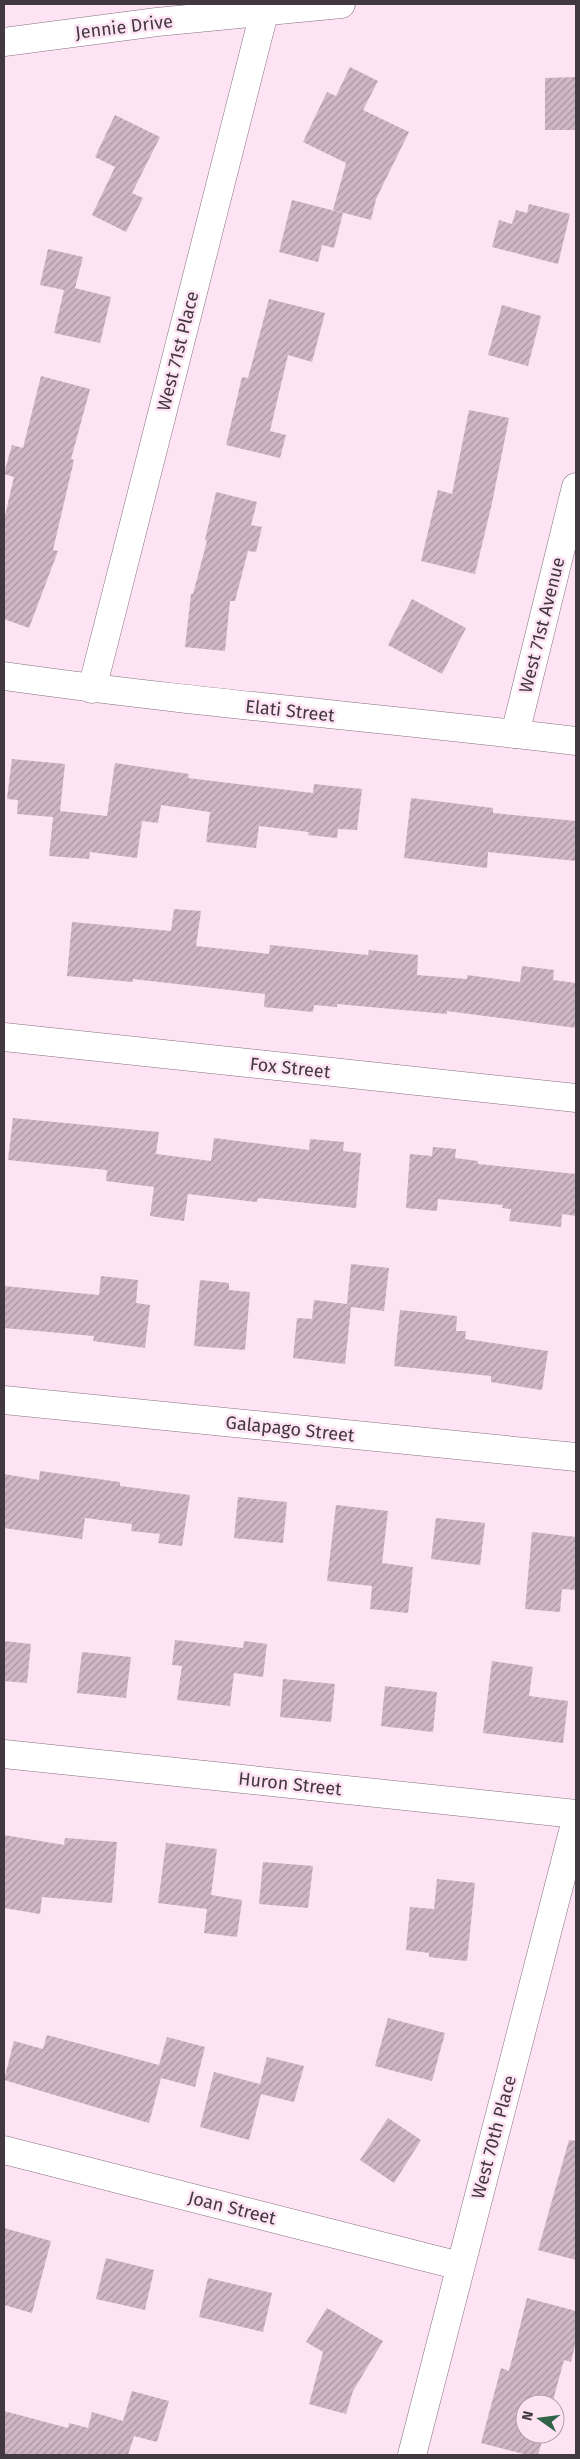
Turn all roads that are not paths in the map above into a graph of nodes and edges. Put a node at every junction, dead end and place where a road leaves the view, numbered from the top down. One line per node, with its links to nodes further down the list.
1 (341, 4): 2 (street, Jennie Drive)
2 (264, 13): 3 (street, Jennie Drive); 6 (street, West 71st Place)
3 (4, 42)
4 (576, 487): 7 (street, West 71st Avenue)
5 (4, 676): 6 (street, Elati Street)
6 (92, 689): 7 (street, Elati Street)
7 (515, 734): 8 (street, Elati Street)
8 (576, 741)
9 (4, 1038): 10 (street, Fox Street)
10 (576, 1098)
11 (4, 1400): 12 (street, Galapago Street)
12 (576, 1458)
13 (4, 1754): 14 (street, Huron Street)
14 (576, 1814)
15 (576, 1820): 17 (street, West 70th Place)
16 (4, 2150): 17 (street, Joan Street)
17 (460, 2266): 18 (street, West 70th Place)
18 (412, 2455)

